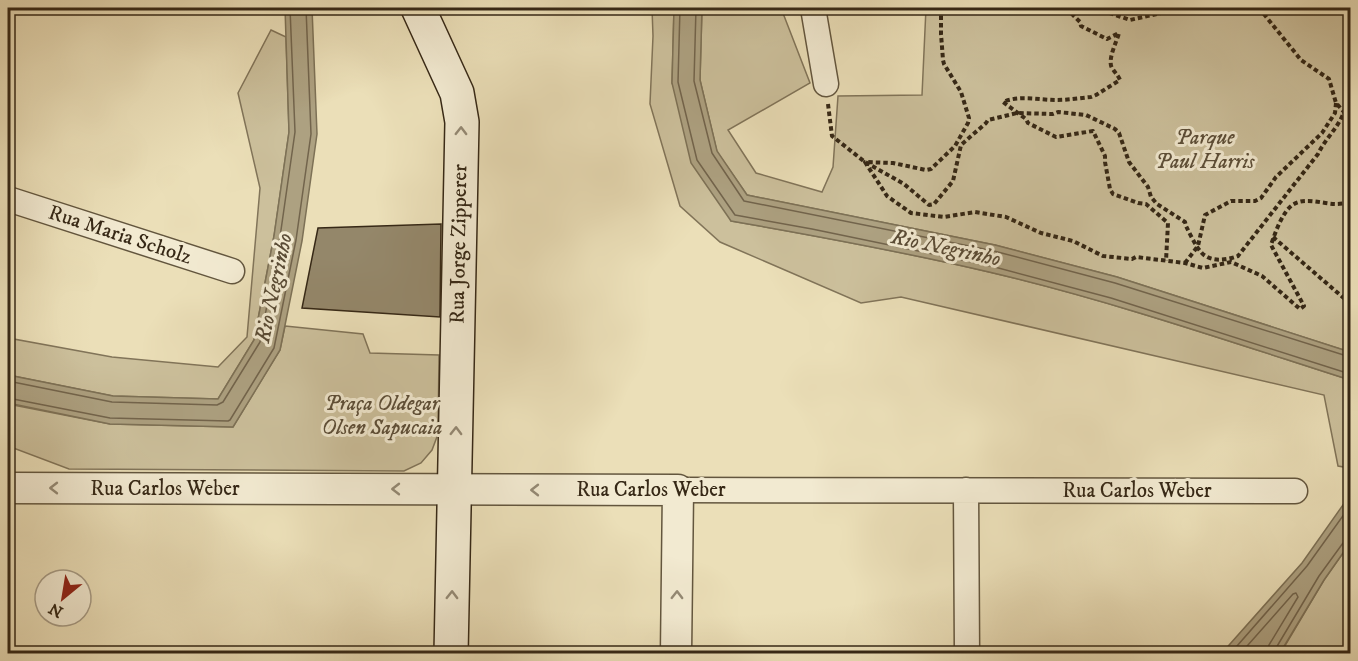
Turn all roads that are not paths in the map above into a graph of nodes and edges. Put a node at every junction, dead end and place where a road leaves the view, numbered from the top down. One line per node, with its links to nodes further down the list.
1 (418, 8): 7 (main road, Rua Jorge Zipperer, one-way to 1)
2 (813, 8): 3 (street)
3 (826, 84)
4 (8, 199): 5 (street, Rua Maria Scholz)
5 (232, 271)
6 (8, 488): 7 (street, Rua Carlos Weber, one-way to 6)
7 (454, 489): 8 (street, Rua Carlos Weber, one-way to 7); 11 (main road, Rua Jorge Zipperer, one-way to 7)
8 (678, 490): 9 (street, Rua Carlos Weber); 12 (street, one-way to 8)
9 (966, 490): 10 (street, Rua Carlos Weber); 13 (street)
10 (1295, 491)
11 (451, 654)
12 (676, 654)
13 (967, 654)

